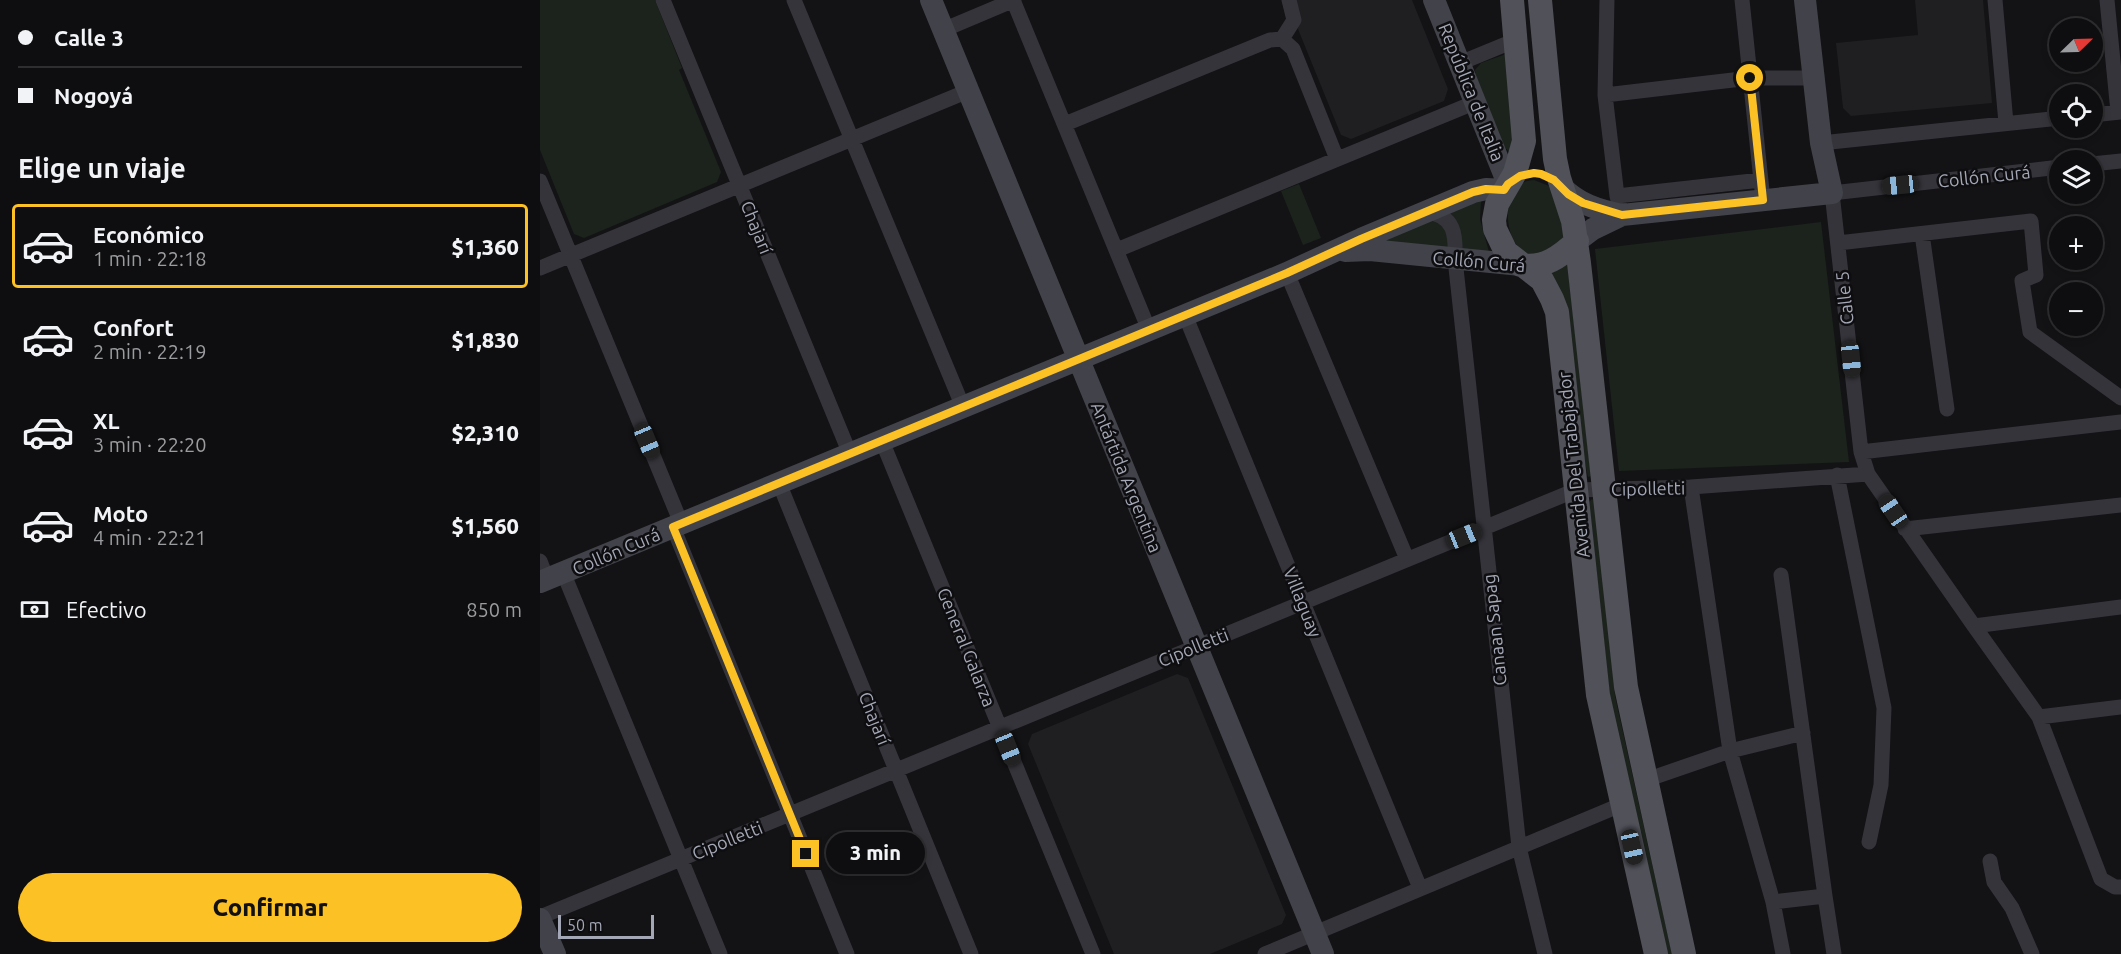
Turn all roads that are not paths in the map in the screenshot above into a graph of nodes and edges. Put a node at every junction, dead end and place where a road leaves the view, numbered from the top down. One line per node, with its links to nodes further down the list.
1 (663, 0): 36 (street, Chajarí)
2 (794, 0): 29 (street)
3 (931, 0): 15 (main road, Antártida Argentina)
4 (1014, 0): 15 (street); 28 (street)
5 (1289, 0): 17 (street)
6 (1434, 0): 18 (main road, República de Italia)
7 (1512, 0): 16 (main road, Avenida Del Trabajador)
8 (1540, 0): 37 (main road, Avenida Del Trabajador)
9 (1607, 0): 22 (street)
10 (1742, 0): 19 (street)
11 (1805, 0): 20 (main road, Calle 5)
12 (1820, 0): 30 (main road, Calle 5)
13 (1995, 0): 27 (street)
14 (2107, 0): 24 (street)
15 (943, 30): 21 (main road, Antártida Argentina)
16 (1519, 33): 16 (street); 18 (street); 38 (main road, Avenida Del Trabajador)
17 (1282, 39): 28 (street); 31 (street)
18 (1460, 63): 23 (main road, República de Italia)
19 (1750, 78): 20 (street); 22 (street); 39 (street)
20 (1814, 78): 30 (main road, Calle 5)
21 (968, 91): 29 (street); 55 (main road, Antártida Argentina)
22 (1605, 95): 41 (street)
23 (1476, 102): 31 (street); 38 (main road, República de Italia)
24 (2120, 112): 25 (street)
25 (2103, 114)
26 (2049, 119): 27 (street)
27 (2006, 123): 30 (street)
28 (1065, 124): 46 (street)
29 (852, 139): 36 (street); 57 (street)
30 (1827, 142): 40 (main road, Calle 5)
31 (1337, 159): 46 (street)
32 (2121, 160): 33 (street)
33 (2103, 162)
34 (2049, 168): 40 (street, Collón Curá)
35 (540, 181): 47 (street)
36 (740, 185): 47 (street); 62 (street, Chajarí)
37 (1561, 186): 38 (main road, Collón Curá); 41 (main road, Collón Curá); 44 (main road, Avenida Del Trabajador)
38 (1506, 187): 42 (main road, Collón Curá); 50 (main road, Avenida Del Trabajador)
39 (1762, 190): 40 (main road, Collón Curá); 41 (main road, Collón Curá)
40 (1832, 193): 45 (street, Calle 5)
41 (1619, 206): 44 (main road, Collón Curá)
42 (1426, 212): 48 (main road, Collón Curá); 49 (street, Canaan Sapag)
43 (1922, 234): 45 (street); 56 (street); 58 (street)
44 (1576, 241): 50 (main road, Collón Curá); 67 (main road, Avenida Del Trabajador)
45 (1838, 243): 61 (street, Calle 5)
46 (1117, 250): 54 (street)
47 (571, 255): 51 (street); 70 (street)
48 (1323, 258): 49 (main road, Collón Curá); 52 (main road, Collón Curá)
49 (1455, 259): 50 (main road, Collón Curá); 71 (street, Canaan Sapag)
50 (1521, 265): 68 (main road, Avenida Del Trabajador)
51 (540, 268)
52 (1287, 273): 53 (main road, Collón Curá); 73 (street)
53 (1185, 315): 54 (main road, Collón Curá); 76 (street, Villaguay)
54 (1149, 330): 55 (main road, Collón Curá)
55 (1079, 359): 57 (main road, Collón Curá); 79 (main road, Antártida Argentina)
56 (2121, 398)
57 (963, 407): 60 (main road, Collón Curá)
58 (1947, 409)
59 (2121, 422): 61 (street)
60 (882, 441): 62 (main road, Collón Curá); 82 (street, General Galarza)
61 (1861, 452): 63 (street, Calle 5)
62 (850, 453): 65 (main road, Collón Curá)
63 (1868, 474): 64 (street, Cipolletti); 72 (street, Calle 5)
64 (1837, 475): 66 (street, Cipolletti); 89 (street)
65 (779, 483): 70 (main road, Collón Curá); 85 (street, Chajarí)
66 (1691, 487): 67 (street, Cipolletti); 84 (street)
67 (1604, 489): 68 (street, Cipolletti); 86 (main road, Avenida Del Trabajador)
68 (1576, 490): 71 (street, Cipolletti); 87 (main road, Avenida Del Trabajador)
69 (2121, 505): 72 (street)
70 (677, 525): 74 (main road, Collón Curá); 88 (street)
71 (1483, 528): 73 (street, Cipolletti); 90 (street, Canaan Sapag)
72 (1905, 529): 78 (street)
73 (1407, 559): 76 (street, Cipolletti)
74 (548, 574): 91 (street)
75 (1781, 575): 83 (street)
76 (1303, 602): 79 (street, Cipolletti); 94 (street, Villaguay)
77 (2121, 607): 78 (street)
78 (1974, 626): 81 (street)
79 (1196, 646): 82 (street, Cipolletti); 98 (main road, Antártida Argentina)
80 (2121, 707): 81 (street)
81 (2039, 717): 93 (street)
82 (999, 727): 85 (street, Cipolletti); 103 (street, General Galarza)
83 (1803, 733): 84 (street); 95 (street)
84 (1730, 751): 86 (street); 96 (street)
85 (896, 770): 88 (street, Cipolletti); 102 (street, Chajarí)
86 (1646, 780): 107 (main road, Avenida Del Trabajador)
87 (1623, 804): 90 (street); 106 (main road, Avenida Del Trabajador)
88 (790, 814): 91 (street, Cipolletti); 101 (street)
89 (1869, 842)
90 (1519, 847): 94 (street); 105 (street, Canaan Sapag)
91 (681, 859): 97 (street, Cipolletti); 100 (street)
92 (1990, 861): 110 (street)
93 (2121, 887)
94 (1420, 888): 98 (street)
95 (1826, 896): 96 (street); 109 (street)
96 (1773, 902): 108 (street)
97 (540, 918): 99 (main road)
98 (1318, 944): 104 (street)
99 (555, 954)
100 (720, 954)
101 (847, 954)
102 (971, 954)
103 (1093, 954)
104 (1265, 954)
105 (1545, 954)
106 (1656, 954)
107 (1684, 954)
108 (1783, 954)
109 (1834, 954)
110 (2032, 954)

